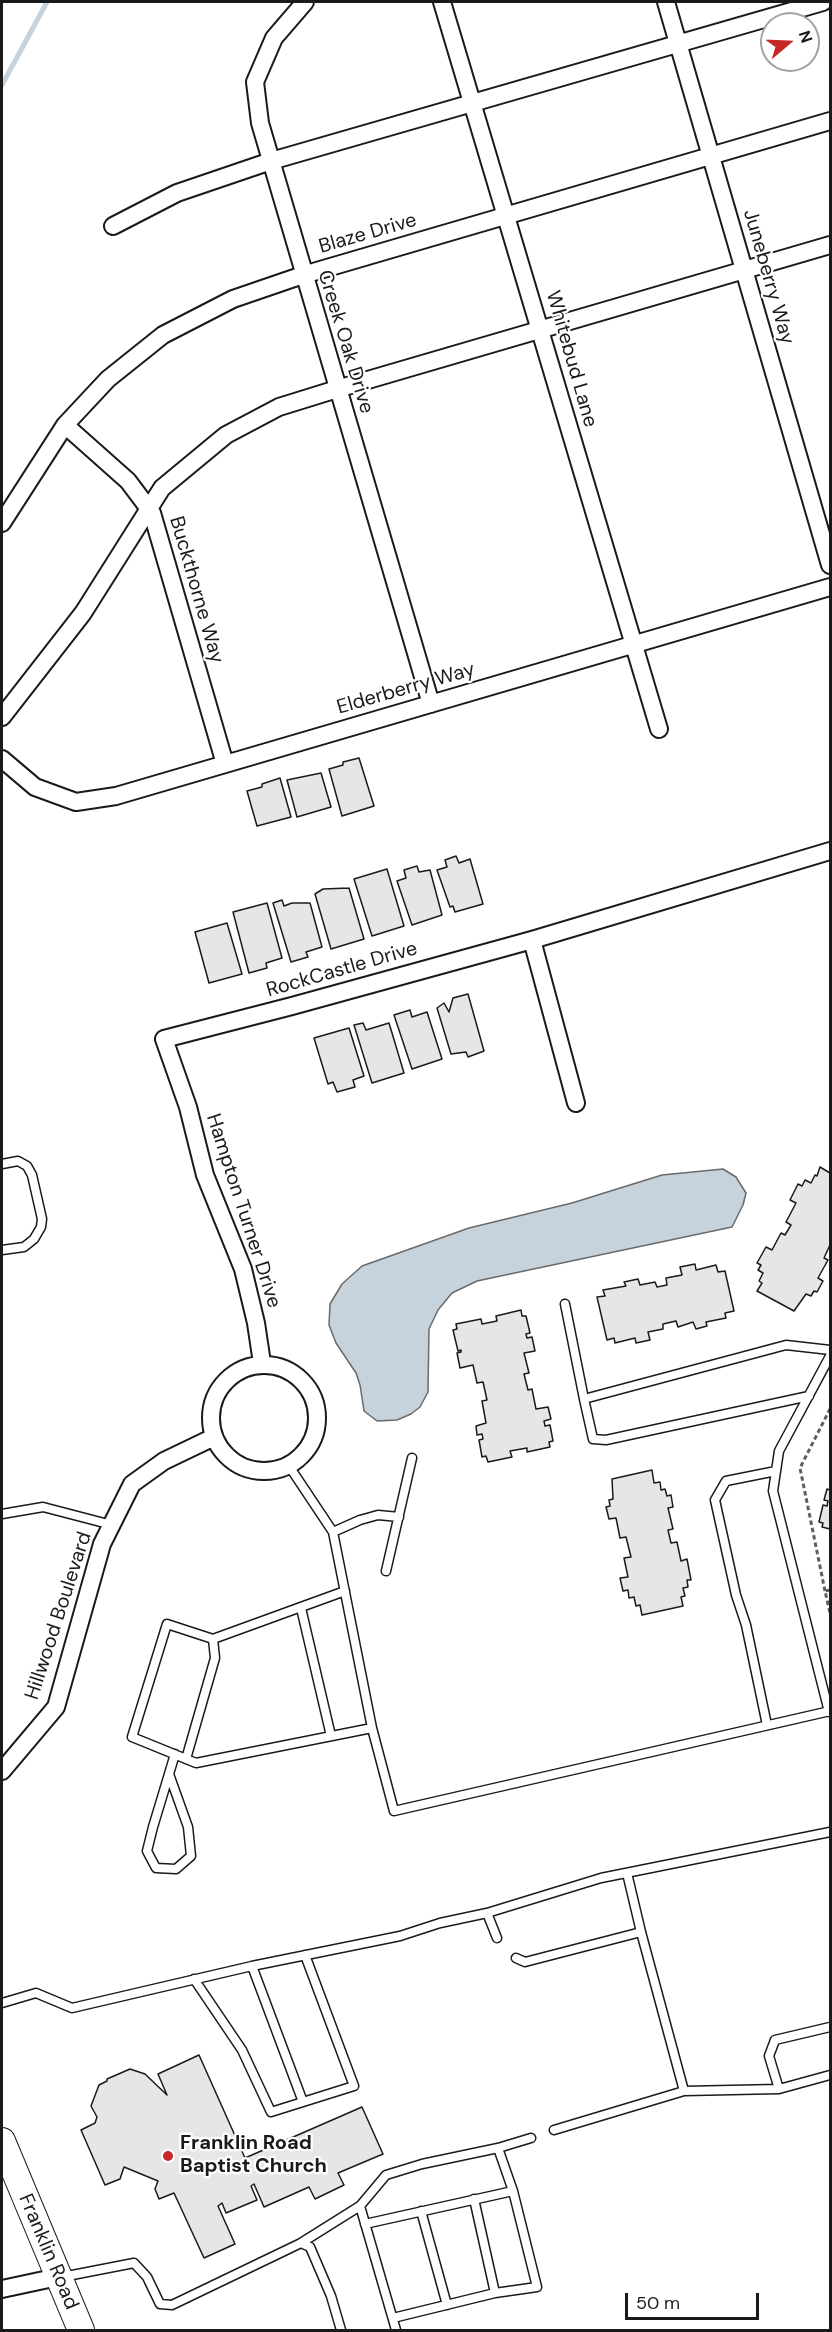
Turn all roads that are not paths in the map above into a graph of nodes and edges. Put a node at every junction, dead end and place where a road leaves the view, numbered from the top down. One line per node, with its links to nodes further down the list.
1 (305, 2): 9 (street, Creek Oak Drive)
2 (442, 2): 6 (street, Whitebud Lane)
3 (666, 2): 5 (street, Juneberry Way)
4 (823, 2): 5 (street)
5 (678, 43): 6 (street); 8 (street, Juneberry Way)
6 (472, 102): 9 (street); 10 (street, Whitebud Lane)
7 (831, 122): 8 (street, Blaze Drive)
8 (711, 156): 10 (street, Blaze Drive); 13 (street, Juneberry Way)
9 (271, 161): 11 (street); 14 (street, Creek Oak Drive)
10 (507, 216): 14 (street, Blaze Drive); 15 (street, Whitebud Lane)
11 (113, 226)
12 (831, 245): 13 (street)
13 (744, 271): 15 (street); 20 (street, Juneberry Way)
14 (303, 275): 16 (street, Creek Oak Drive); 17 (street, Blaze Drive)
15 (540, 330): 16 (street); 22 (street, Whitebud Lane)
16 (337, 388): 18 (street); 23 (street, Creek Oak Drive)
17 (65, 425): 18 (street, Buckthorne Way); 19 (street, Blaze Drive)
18 (148, 509): 24 (street); 27 (street, Buckthorne Way)
19 (2, 523)
20 (831, 565)
21 (831, 587): 22 (street, Elderberry Way)
22 (633, 645): 23 (street, Elderberry Way); 25 (street, Whitebud Lane)
23 (431, 704): 27 (street, Elderberry Way)
24 (2, 717)
25 (659, 729)
26 (2, 759): 27 (street, Elderberry Way)
27 (225, 764)
28 (831, 851): 29 (street, RockCastle Drive)
29 (532, 940): 30 (street, RockCastle Drive); 31 (street)
30 (164, 1039): 37 (street, Hampton Turner Drive)
31 (576, 1103)
32 (2, 1164): 33 (lane)
33 (2, 1250)
34 (565, 1305): 39 (lane)
35 (831, 1350): 39 (lane)
36 (831, 1356): 38 (lane)
37 (262, 1363): 40 (street); 42 (street)
38 (809, 1396): 39 (lane); 43 (lane)
39 (584, 1399)
40 (214, 1437): 42 (street); 46 (street, Hillwood Boulevard)
41 (412, 1458): 45 (lane)
42 (289, 1466): 47 (lane)
43 (776, 1471): 52 (lane); 53 (lane)
44 (2, 1514): 46 (lane)
45 (399, 1517): 47 (lane); 48 (lane)
46 (112, 1525): 58 (street, Hillwood Boulevard)
47 (333, 1532): 49 (lane)
48 (386, 1571)
49 (345, 1591): 50 (lane); 54 (lane)
50 (301, 1608): 51 (lane); 55 (lane)
51 (213, 1640): 56 (lane); 57 (lane)
52 (830, 1712): 53 (lane)
53 (767, 1725): 54 (lane)
54 (372, 1728): 55 (lane)
55 (332, 1736): 57 (lane)
56 (175, 1754): 57 (lane); 59 (lane)
57 (186, 1759)
58 (2, 1771)
59 (169, 1774): 59 (lane)
60 (831, 1832): 61 (lane)
61 (627, 1873): 62 (lane); 63 (lane)
62 (487, 1913): 64 (lane); 65 (lane)
63 (641, 1932): 66 (lane); 73 (lane)
64 (497, 1938)
65 (305, 1955): 67 (lane); 74 (lane)
66 (516, 1958)
67 (252, 1966): 68 (lane); 74 (lane)
68 (194, 1979): 69 (lane); 74 (lane)
69 (2, 2003)
70 (831, 2027): 72 (lane)
71 (831, 2074): 72 (lane)
72 (779, 2089): 73 (lane)
73 (684, 2091): 75 (lane)
74 (303, 2102)
75 (554, 2130)
76 (531, 2138): 78 (lane)
77 (2, 2140): 85 (main road, Franklin Road)
78 (498, 2148): 79 (lane); 81 (lane)
79 (513, 2191): 80 (lane); 87 (lane)
80 (474, 2199): 82 (lane); 87 (lane)
81 (360, 2206): 83 (lane); 84 (lane)
82 (421, 2211): 83 (lane); 88 (lane)
83 (365, 2224): 89 (lane)
84 (301, 2243): 85 (lane); 91 (lane)
85 (58, 2277): 86 (street); 90 (main road, Franklin Road)
86 (2, 2289)
87 (495, 2293): 88 (lane)
88 (447, 2305): 89 (lane)
89 (393, 2318): 92 (lane)
90 (81, 2331)
91 (341, 2331)
92 (396, 2331)

